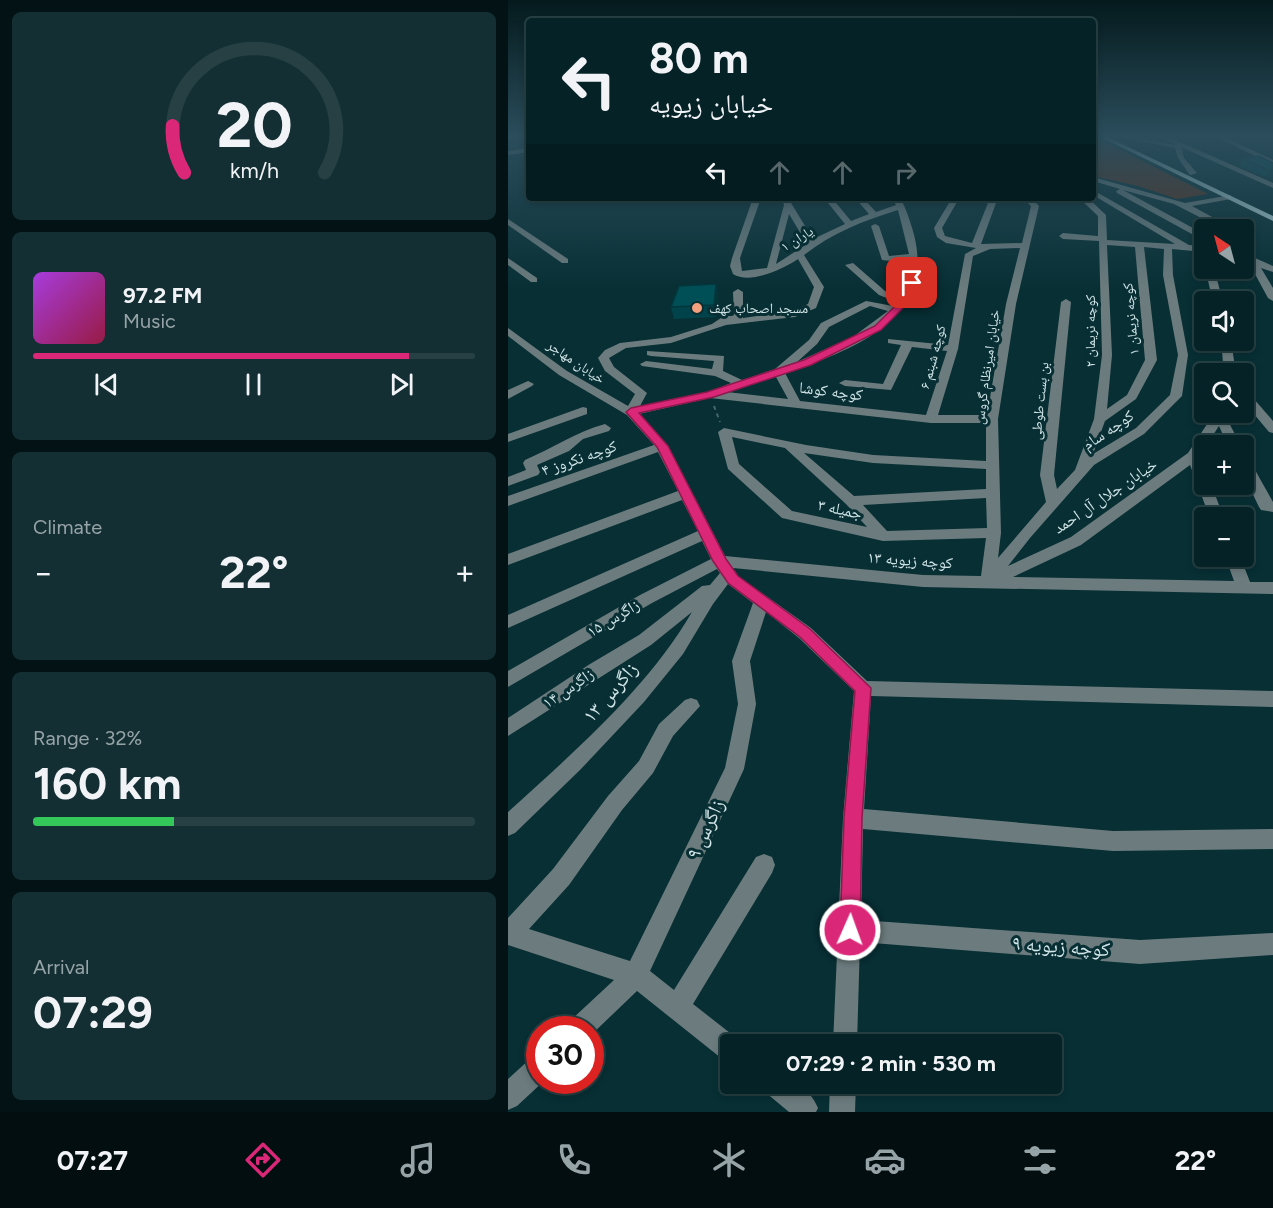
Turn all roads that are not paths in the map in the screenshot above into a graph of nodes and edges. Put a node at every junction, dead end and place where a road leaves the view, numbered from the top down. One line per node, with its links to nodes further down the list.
1 (1114, 187): 21 (street)
2 (1128, 187): 18 (street)
3 (1207, 187): 6 (main road)
4 (1223, 187): 7 (main road)
5 (1096, 192): 23 (street)
6 (1228, 197): 18 (street); 26 (main road)
7 (1250, 200): 17 (main road); 20 (main road)
8 (756, 201): 48 (street, یاران ۱)
9 (786, 201): 34 (street); 48 (street)
10 (830, 201): 29 (street)
11 (862, 201): 22 (street)
12 (898, 201): 19 (street)
13 (954, 201): 35 (street)
14 (993, 201): 35 (street)
15 (1030, 201): 36 (street, خیابان امیرنظام گروس)
16 (1087, 201): 27 (street)
17 (1261, 203)
18 (1186, 205): 25 (street)
19 (902, 206): 22 (street, یاران ۱); 43 (street)
20 (1273, 210)
21 (1160, 213): 23 (street); 24 (street); 31 (street)
22 (873, 214): 29 (street, یاران ۱)
23 (1134, 216): 27 (street); 40 (street)
24 (1197, 219)
25 (1212, 219)
26 (1273, 219)
27 (1102, 220): 33 (street, کوچه نریمان ۲)
28 (508, 221): 45 (street)
29 (850, 225): 34 (street, یاران ۱)
30 (875, 226): 43 (street)
31 (1194, 232)
32 (1063, 236): 33 (street)
33 (1103, 240): 38 (street); 76 (street, کوچه نریمان ۲)
34 (812, 244): 42 (street, یاران ۱)
35 (976, 245): 37 (street)
36 (1027, 245): 37 (street); 75 (street, خیابان امیرنظام گروس)
37 (992, 246): 60 (street, کوچه شبنم ۶)
38 (1139, 246): 39 (street); 76 (street, کوچه نریمان ۱)
39 (1168, 248): 40 (street); 85 (street, کوچه سام)
40 (1187, 248): 41 (street)
41 (1194, 248)
42 (800, 255): 48 (street, یاران ۱); 52 (street)
43 (915, 255): 55 (street)
44 (508, 261): 51 (street)
45 (565, 261)
46 (1254, 262): 49 (street)
47 (850, 265): 55 (street)
48 (771, 269)
49 (1273, 269)
50 (1254, 270): 53 (street)
51 (534, 280)
52 (738, 292)
53 (1273, 298)
54 (1066, 302): 92 (street, بن بست طوطی)
55 (900, 305): 63 (street); 63 (street)
56 (728, 318): 73 (street)
57 (508, 332): 73 (street, خیابان مهاجر)
58 (892, 341): 59 (street)
59 (908, 343): 60 (street); 66 (street)
60 (953, 349): 74 (street, کوچه شبنم ۶)
61 (651, 352): 64 (street)
62 (646, 364): 64 (street)
63 (779, 372): 67 (street); 70 (street)
64 (717, 373): 67 (street)
65 (508, 382): 69 (street)
66 (845, 383)
67 (742, 384): 68 (street)
68 (710, 394): 70 (street, کوچه کوشا); 73 (street, کوچه کوشا)
69 (508, 395)
70 (796, 404): 74 (street, کوچه کوشا)
71 (1254, 406): 79 (street)
72 (583, 411): 80 (street)
73 (631, 412): 81 (street)
74 (931, 419): 75 (street, کوچه کوشا)
75 (992, 419): 84 (street, خیابان امیرنظام گروس)
76 (1100, 419): 85 (street)
77 (1214, 423): 83 (street, خیابان جلال آل احمد)
78 (605, 428): 86 (street)
79 (1273, 429)
80 (508, 438)
81 (662, 446): 88 (street); 90 (street, کوچه نکروز ۴)
82 (789, 446): 84 (street); 91 (street); 96 (street, جمیله ۳)
83 (1193, 456): 100 (street, خیابان جلال آل احمد)
84 (992, 465): 89 (street, خیابان امیرنظام گروس)
85 (1080, 472): 92 (street, کوچه سام)
86 (508, 482)
87 (1254, 483): 93 (street)
88 (686, 493): 94 (street); 97 (street)
89 (993, 493): 91 (street); 95 (street, خیابان امیرنظام گروس)
90 (508, 501)
91 (850, 501): 96 (street)
92 (1053, 503): 100 (street, کوچه سام)
93 (1273, 507)
94 (706, 533): 99 (street); 104 (street)
95 (994, 533): 96 (street, جمیله ۳); 100 (street, خیابان امیرنظام گروس)
96 (883, 536)
97 (508, 560)
98 (1236, 567): 101 (street)
99 (721, 574): 100 (street, کوچه زیویه ۱۳); 103 (street); 105 (street, زاگرس ۱۵); 109 (street, زاگرس ۱۴); 111 (street, زاگرس ۱۳)
100 (988, 582): 101 (street, کوچه زیویه ۱۳)
101 (1244, 588): 102 (street, کوچه زیویه ۱۳)
102 (1273, 588)
103 (761, 602): 106 (street); 117 (street, زاگرس ۹)
104 (508, 622)
105 (508, 680)
106 (863, 688): 107 (street); 110 (street)
107 (1273, 699)
108 (691, 706): 115 (street)
109 (508, 728)
110 (853, 818): 112 (street); 114 (street)
111 (508, 826)
112 (1273, 839)
113 (764, 865): 118 (street)
114 (850, 930): 116 (street, کوچه زیویه ۹); 120 (street)
115 (508, 934): 117 (street)
116 (1273, 944)
117 (636, 975): 118 (street); 119 (street, زاگرس ۹)
118 (677, 1008): 121 (street)
119 (593, 1016)
120 (845, 1034)
121 (720, 1041)
122 (526, 1080): 125 (street)
123 (787, 1094): 126 (street)
124 (843, 1094): 127 (street)
125 (508, 1097)
126 (807, 1110)
127 (842, 1112)

